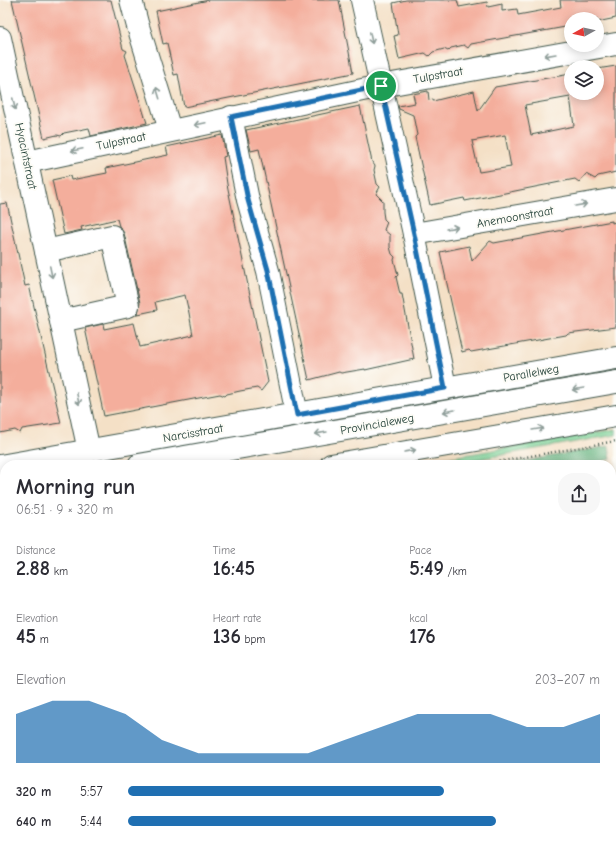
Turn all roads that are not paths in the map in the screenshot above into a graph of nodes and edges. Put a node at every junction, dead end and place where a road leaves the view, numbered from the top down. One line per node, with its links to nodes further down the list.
1 (131, 0): 7 (street, one-way to 1)
2 (362, 0): 5 (street, one-way to 5)
3 (0, 38): 8 (street, Hyacintstraat, one-way to 8)
4 (616, 44): 5 (street, Tulpstraat, one-way to 5)
5 (381, 86): 6 (street, Tulpstraat); 10 (street)
6 (231, 117): 7 (street, Tulpstraat, one-way to 7); 16 (street)
7 (170, 130): 8 (street, Tulpstraat, one-way to 8)
8 (27, 162): 11 (street, Hyacintstraat)
9 (616, 199): 10 (street, Anemoonstraat, one-way to 9)
10 (414, 234): 15 (street)
11 (46, 251): 12 (street, Hyacintstraat, one-way to 12); 12 (street)
12 (61, 321): 18 (street, Hyacintstraat, one-way to 18)
13 (616, 358): 15 (street, Parallelweg)
14 (616, 382): 20 (street, Provincialeweg, one-way to 20)
15 (445, 388): 16 (street, Narcisstraat)
16 (297, 415): 18 (street, Narcisstraat)
17 (616, 416): 21 (street, one-way to 17)
18 (89, 451): 19 (street)
19 (36, 460)
20 (168, 460)
21 (360, 460)

